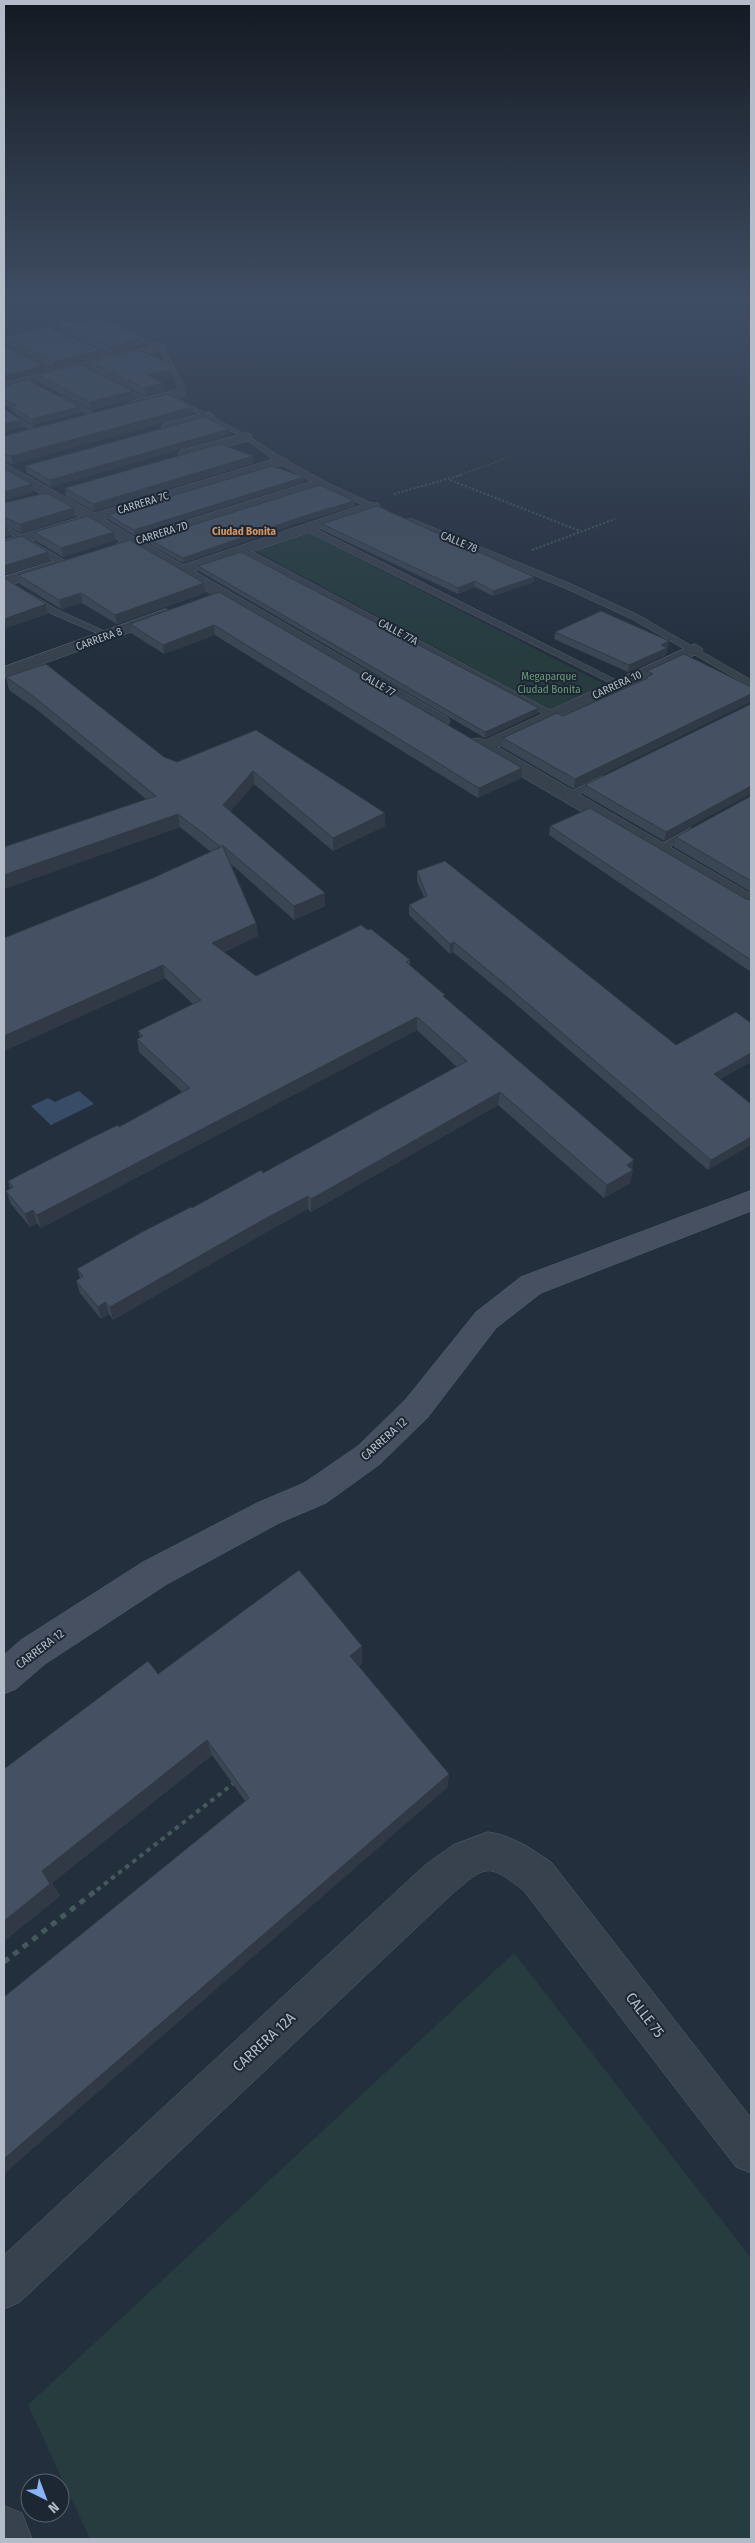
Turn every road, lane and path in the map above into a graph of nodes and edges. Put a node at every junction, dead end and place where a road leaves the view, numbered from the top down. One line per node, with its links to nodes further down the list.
1 (19, 419): 6 (lane)
2 (79, 419): 5 (street)
3 (199, 419): 7 (street)
4 (214, 419): 9 (lane)
5 (74, 420)
6 (40, 428): 8 (street)
7 (152, 432)
8 (20, 434)
9 (246, 437): 10 (street); 12 (lane)
10 (171, 458)
11 (507, 458): 15 (path)
12 (281, 461): 16 (lane); 23 (street, CARRERA 7C)
13 (29, 466): 14 (street)
14 (6, 470): 18 (street, CALLE 77)
15 (450, 479): 20 (path); 27 (path)
16 (321, 484): 20 (lane); 29 (street, CARRERA 7D)
17 (68, 488): 18 (street)
18 (50, 494): 19 (street); 23 (street, CALLE 77)
19 (31, 499)
20 (367, 504): 21 (lane); 26 (street)
21 (390, 514)
22 (399, 517): 34 (lane, CALLE 78)
23 (92, 519): 28 (street, CARRERA 7C); 29 (street, CALLE 77)
24 (615, 519): 27 (path)
25 (4, 527): 28 (lane)
26 (306, 528): 31 (street); 44 (lane)
27 (580, 531): 34 (path)
28 (24, 539): 30 (street, CARRERA 7C); 35 (lane)
29 (134, 542): 32 (street, CARRERA 7D); 36 (street, CALLE 77)
30 (4, 545)
31 (244, 549): 36 (street); 46 (lane, CALLE 77A)
32 (107, 550)
33 (81, 558): 35 (street)
34 (506, 561): 42 (lane, CALLE 78)
35 (63, 563): 37 (street)
36 (183, 570): 38 (street, CALLE 77)
37 (6, 582): 41 (lane)
38 (223, 593): 39 (street); 47 (street, CALLE 77)
39 (206, 600)
40 (180, 609): 41 (street, CARRERA 8)
41 (109, 635): 43 (street, CARRERA 8)
42 (694, 649): 44 (street, CARRERA 10); 45 (lane, CALLE 78)
43 (4, 673)
44 (619, 684): 46 (street, CARRERA 10)
45 (751, 684)
46 (552, 715): 47 (street, CARRERA 10)
47 (484, 746): 49 (street, CALLE 77)
48 (613, 774): 49 (lane)
49 (570, 795): 51 (street, CALLE 77)
50 (701, 825): 51 (lane)
51 (660, 848): 52 (street, CALLE 77)
52 (751, 903)
53 (751, 1201): 54 (main road, CARRERA 12)
54 (4, 1677)
55 (238, 1780): 57 (path)
56 (538, 1878): 58 (street, CALLE 75); 59 (street, CARRERA 12A)
57 (4, 1962)
58 (751, 2152)
59 (4, 2286)
60 (4, 2531): 61 (street)
61 (7, 2539)

